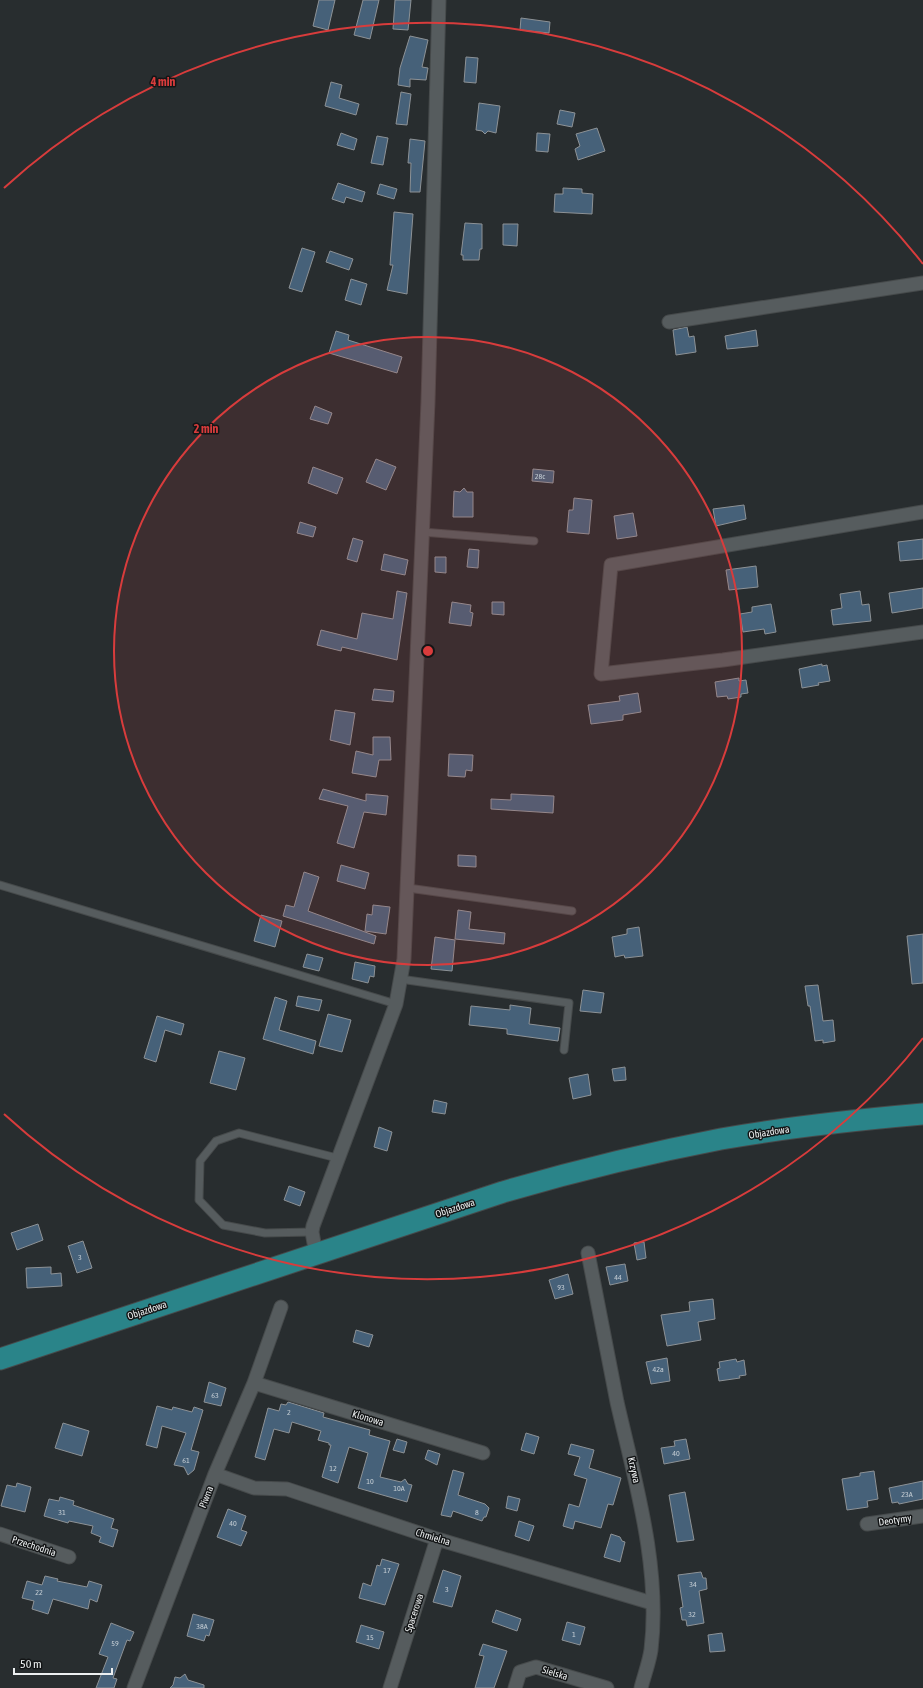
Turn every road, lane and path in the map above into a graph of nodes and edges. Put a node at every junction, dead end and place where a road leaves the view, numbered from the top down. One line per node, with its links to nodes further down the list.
1 (439, 0): 5 (street)
2 (923, 283): 3 (street)
3 (669, 322)
4 (923, 512): 7 (street)
5 (422, 532): 6 (lane); 9 (street)
6 (534, 541)
7 (923, 632)
8 (0, 885): 12 (lane)
9 (408, 888): 10 (lane); 11 (street)
10 (572, 911)
11 (400, 979): 12 (street); 13 (lane)
12 (396, 1004): 15 (street)
13 (564, 1050)
14 (923, 1114): 18 (main road, Objazdowa)
15 (337, 1158): 16 (street); 16 (lane)
16 (312, 1232): 18 (street)
17 (588, 1253): 29 (street, Krzywa)
18 (316, 1254): 20 (main road, Objazdowa)
19 (281, 1306): 21 (street, Piwna)
20 (0, 1359)
21 (254, 1383): 22 (street, Klonowa); 23 (street, Piwna)
22 (483, 1453)
23 (215, 1474): 27 (street, Chmielna); 30 (street, Piwna)
24 (923, 1516): 25 (street, Deotymy)
25 (867, 1524)
26 (0, 1534): 28 (street, Przechodnia)
27 (437, 1539): 29 (street, Chmielna); 31 (street, Spacerowa)
28 (69, 1557)
29 (652, 1603): 34 (street, Krzywa)
30 (134, 1688)
31 (390, 1688)
32 (516, 1688): 33 (street, Sielska)
33 (607, 1688)
34 (641, 1688)

